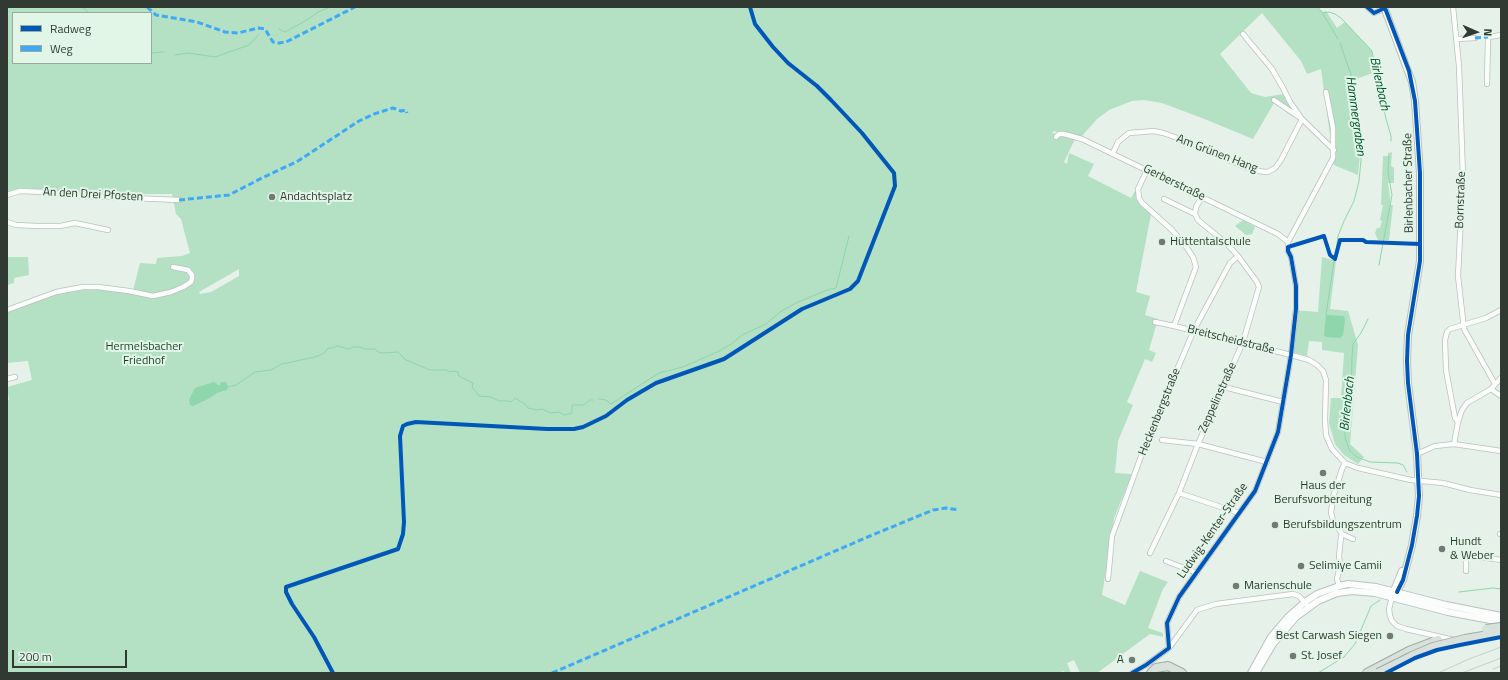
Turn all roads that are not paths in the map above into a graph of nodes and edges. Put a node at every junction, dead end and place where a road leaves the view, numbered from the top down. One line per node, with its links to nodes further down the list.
1 (1367, 7): 2 (street)
2 (1385, 7): 47 (main road, Birlenbacher Straße)
3 (1453, 7): 7 (street, Bornstraße)
4 (1243, 34): 11 (street)
5 (1501, 35): 8 (street)
6 (1475, 38): 7 (street)
7 (1456, 39): 30 (street, Bornstraße)
8 (1487, 84)
9 (1326, 92): 13 (street)
10 (1274, 100): 11 (street)
11 (1302, 119): 13 (street); 14 (street, Am Grünen Hang)
12 (1056, 137): 14 (street, Gerberstraße)
13 (1334, 150): 23 (street)
14 (1113, 153): 15 (street, Gerberstraße)
15 (1146, 170): 17 (street, Gerberstraße); 29 (street, Breitscheidstraße)
16 (7, 196): 18 (street, An den Drei Pfosten)
17 (1202, 197): 20 (street); 23 (street, Gerberstraße)
18 (180, 200)
19 (1164, 200): 20 (street, Zeppelinstraße)
20 (1195, 214): 24 (street, Zeppelinstraße)
21 (7, 222): 22 (street)
22 (108, 230)
23 (1288, 242): 33 (street, Ludwig-Kenter-Straße)
24 (1238, 256): 31 (street, Heckenbergstraße); 32 (street, Zeppelinstraße)
25 (173, 267): 26 (street)
26 (7, 310)
27 (1501, 310): 30 (street)
28 (1155, 322): 29 (street, Breitscheidstraße)
29 (1174, 326): 31 (street, Breitscheidstraße)
30 (1463, 326): 37 (street, Bornstraße); 42 (street)
31 (1194, 330): 32 (street, Breitscheidstraße); 62 (street, Heckenbergstraße)
32 (1243, 342): 33 (street, Breitscheidstraße); 38 (street, Zeppelinstraße)
33 (1291, 354): 41 (street, Ludwig-Kenter-Straße); 49 (street, Breitscheidstraße)
34 (14, 377): 35 (street)
35 (7, 378)
36 (1501, 378): 37 (street)
37 (1495, 384): 39 (street)
38 (1224, 388): 41 (street); 44 (street, Zeppelinstraße)
39 (1491, 389): 40 (street); 42 (street)
40 (1501, 396)
41 (1283, 402): 48 (street, Ludwig-Kenter-Straße)
42 (1458, 422): 45 (street)
43 (1162, 440): 44 (street, Zeppelinstraße)
44 (1198, 444): 48 (street); 51 (street, Zeppelinstraße)
45 (1454, 444): 46 (street); 47 (street)
46 (1501, 451)
47 (1417, 454): 50 (main road, Birlenbacher Straße)
48 (1267, 462): 53 (street, Ludwig-Kenter-Straße)
49 (1345, 463): 50 (street, Breitscheidstraße); 54 (street)
50 (1419, 481): 52 (street, Breitscheidstraße); 57 (main road, Birlenbacher Straße)
51 (1179, 493): 53 (street); 56 (street, Zeppelinstraße)
52 (1501, 495)
53 (1239, 513): 61 (street, Ludwig-Kenter-Straße)
54 (1342, 534): 55 (street); 64 (street)
55 (1353, 539)
56 (1150, 553)
57 (1407, 560): 63 (main road, Birlenbacher Straße); 65 (main road, Birlenbacher Straße)
58 (1501, 560): 60 (street)
59 (1166, 561): 61 (street)
60 (1466, 571)
61 (1197, 573): 73 (street, Ludwig-Kenter-Straße)
62 (1108, 579)
63 (1403, 580): 65 (main road, Birlenbacher Straße); 66 (main road)
64 (1339, 586): 65 (main road); 67 (main road)
65 (1394, 593): 66 (main road); 67 (main road); 69 (main road); 72 (street)
66 (1414, 596): 68 (main road)
67 (1306, 604): 73 (street); 79 (main road); 80 (main road)
68 (1501, 616)
69 (1501, 622)
70 (1501, 627): 81 (highway, bridge)
71 (1501, 633): 82 (highway, bridge)
72 (1472, 642)
73 (1169, 648): 74 (street)
74 (1132, 673)
75 (1151, 673): 78 (highway)
76 (1156, 673): 77 (highway)
77 (1173, 673)
78 (1182, 673)
79 (1251, 673)
80 (1256, 673)
81 (1367, 673)
82 (1378, 673)

